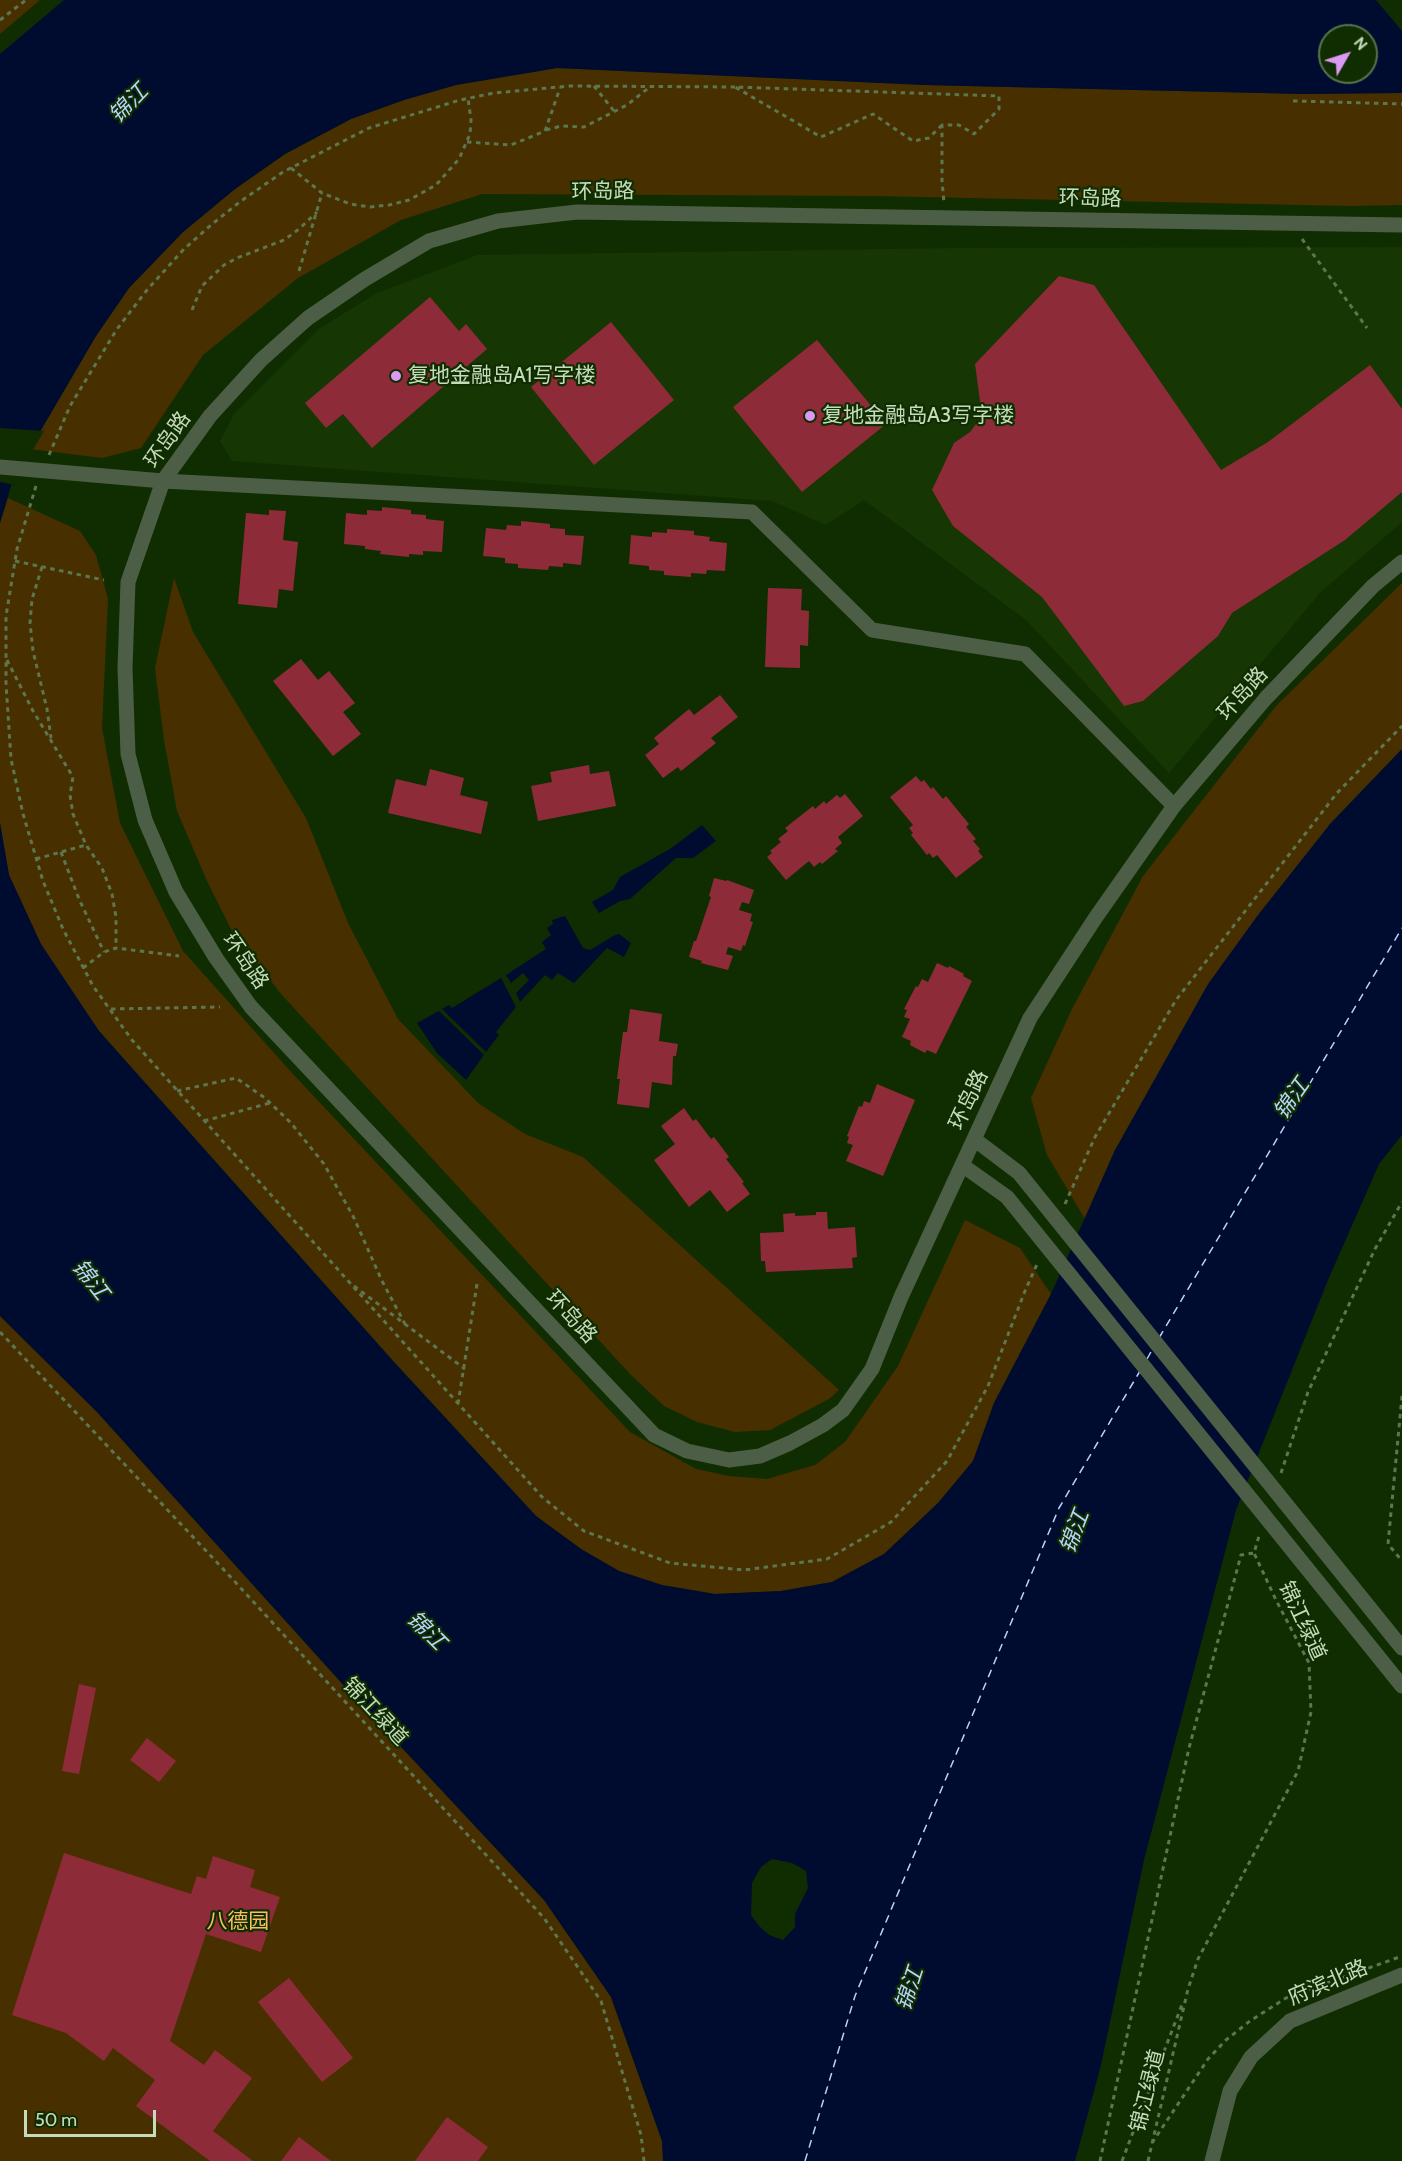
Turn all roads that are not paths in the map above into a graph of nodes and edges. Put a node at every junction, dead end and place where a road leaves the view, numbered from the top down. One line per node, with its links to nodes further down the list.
1 (1402, 225): 3 (street, 环岛路)
2 (0, 467): 3 (street)
3 (163, 481): 5 (street); 7 (street, 环岛路)
4 (1402, 562): 5 (street, 环岛路)
5 (1174, 806): 6 (street, 环岛路)
6 (974, 1139): 7 (street, 环岛路); 8 (street)
7 (962, 1165): 9 (street)
8 (1402, 1648)
9 (1402, 1686)
10 (1402, 1975): 11 (street, 府滨北路)
11 (1212, 2161)

